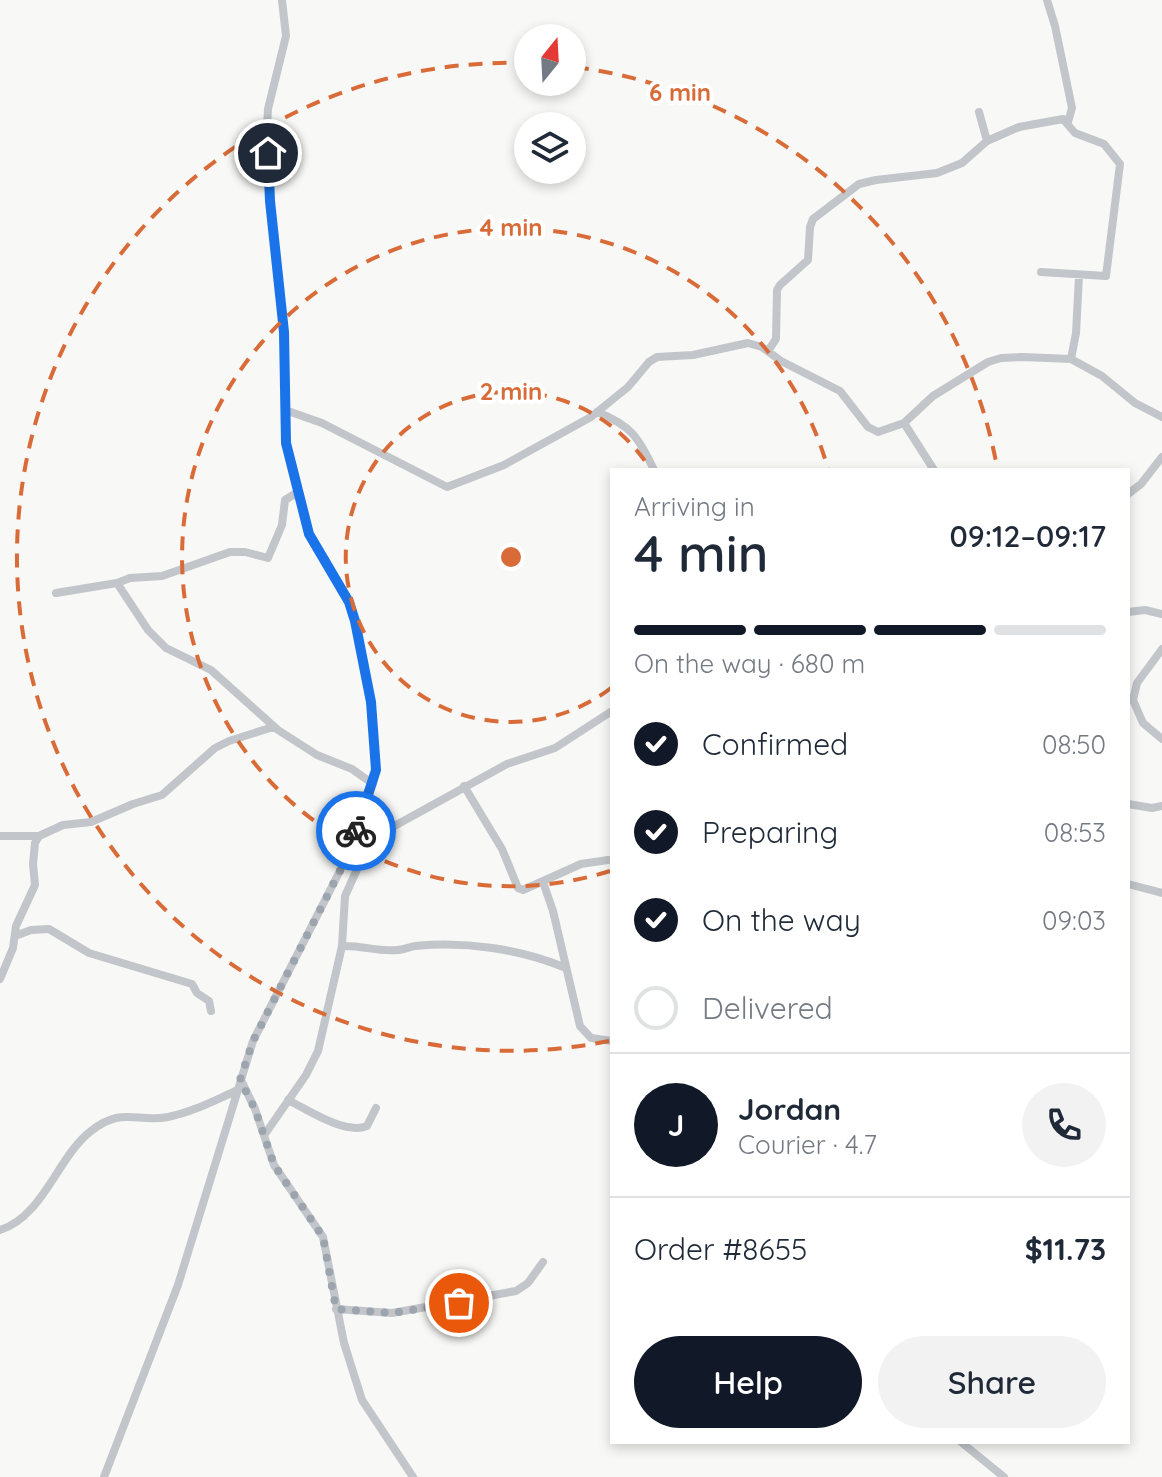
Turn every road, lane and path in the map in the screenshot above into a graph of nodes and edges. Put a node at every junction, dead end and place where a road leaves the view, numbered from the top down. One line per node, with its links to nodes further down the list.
1 (282, 0): 10 (street)
2 (1047, 0): 4 (street)
3 (979, 112): 5 (street)
4 (1068, 122): 5 (street); 7 (street)
5 (987, 141): 8 (street)
6 (1041, 272): 7 (street)
7 (1079, 276): 9 (street)
8 (768, 351): 11 (street); 13 (street)
9 (1071, 359): 12 (street); 13 (street)
10 (285, 410): 11 (street); 17 (street)
11 (597, 412): 15 (street)
12 (1162, 417)
13 (904, 423): 16 (street)
14 (1162, 457): 18 (street)
15 (653, 468)
16 (933, 468)
17 (298, 492): 19 (street); 27 (street)
18 (1130, 492)
19 (117, 583): 20 (street); 25 (street)
20 (56, 593)
21 (1130, 612): 22 (street)
22 (1162, 614)
23 (1162, 649): 26 (street)
24 (610, 712): 28 (street)
25 (273, 727): 27 (street); 32 (street)
26 (1162, 739)
27 (373, 784): 34 (street)
28 (464, 786): 33 (street); 36 (street)
29 (1130, 804): 30 (street)
30 (1162, 806)
31 (0, 836): 32 (street)
32 (39, 836): 39 (street)
33 (364, 844): 34 (street); 40 (street)
34 (349, 851): 45 (street)
35 (608, 860): 36 (street)
36 (543, 882): 41 (street)
37 (1130, 885): 38 (street)
38 (1162, 893)
39 (15, 936): 42 (street); 43 (street)
40 (342, 946): 41 (street); 47 (street)
41 (566, 968): 44 (street)
42 (0, 979)
43 (211, 1011)
44 (610, 1041)
45 (240, 1080): 46 (street); 49 (street)
46 (238, 1090): 50 (street); 54 (street)
47 (288, 1100): 48 (street); 49 (street)
48 (376, 1108)
49 (265, 1134): 52 (street)
50 (0, 1230)
51 (543, 1262): 52 (street)
52 (336, 1309): 55 (street)
53 (963, 1444): 56 (street)
54 (104, 1477)
55 (413, 1477)
56 (1004, 1477)

